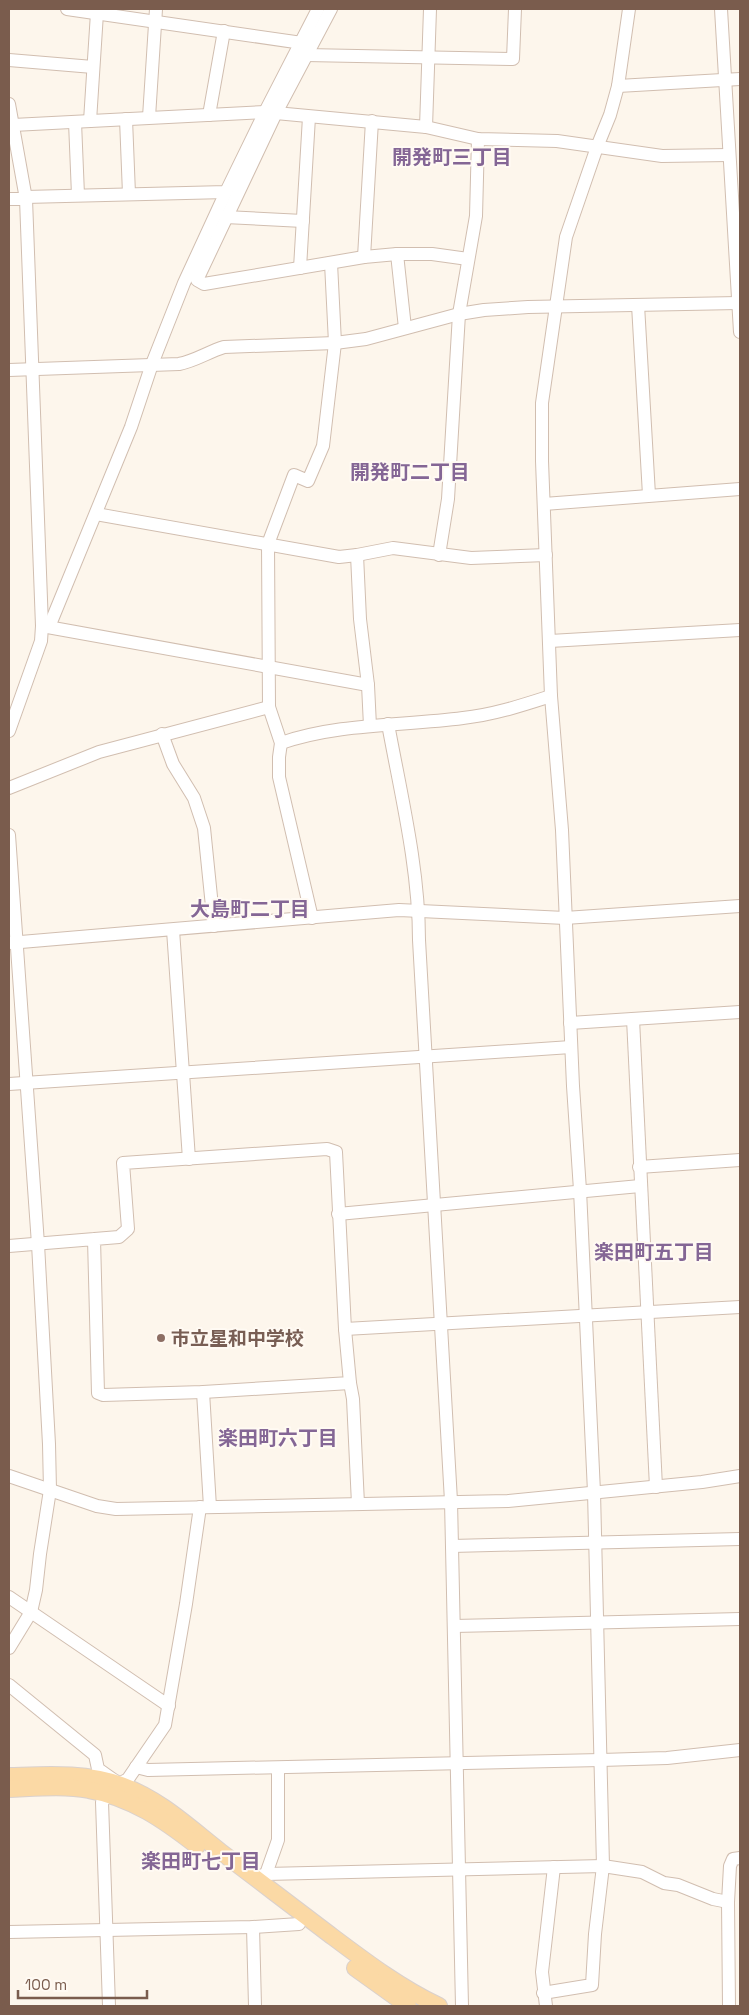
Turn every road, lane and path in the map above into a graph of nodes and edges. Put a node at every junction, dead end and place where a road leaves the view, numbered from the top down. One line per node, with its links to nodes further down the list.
1 (67, 9): 8 (street)
2 (318, 9): 11 (street)
3 (330, 9): 11 (street)
4 (430, 9): 12 (street)
5 (515, 9): 12 (street)
6 (629, 9): 17 (street)
7 (721, 9): 15 (street)
8 (97, 13): 9 (street); 14 (street)
9 (156, 15): 10 (street); 21 (street)
10 (224, 31): 11 (street); 20 (street)
11 (304, 49): 12 (street); 19 (street)
12 (428, 57): 28 (street)
13 (9, 60): 14 (street)
14 (93, 68): 24 (street)
15 (725, 80): 16 (street); 17 (street); 31 (street)
16 (740, 80)
17 (618, 86): 30 (street)
18 (9, 104): 27 (street)
19 (270, 113): 20 (street); 22 (street); 32 (street); 37 (street)
20 (209, 115): 21 (street)
21 (149, 117): 23 (street)
22 (309, 117): 26 (street); 38 (street)
23 (126, 119): 24 (street); 33 (street)
24 (90, 121): 25 (street)
25 (75, 122): 27 (street); 34 (street)
26 (372, 122): 28 (street); 40 (street)
27 (13, 125): 35 (street)
28 (426, 127): 29 (street)
29 (478, 139): 30 (street); 41 (street)
30 (597, 147): 31 (street); 46 (street)
31 (729, 155): 44 (street)
32 (226, 192): 33 (street); 51 (street)
33 (129, 194): 34 (street)
34 (78, 196): 35 (street)
35 (26, 198): 36 (street); 52 (street)
36 (9, 199)
37 (225, 217): 38 (street); 43 (street)
38 (303, 221): 43 (street)
39 (397, 254): 40 (street); 41 (street); 48 (street)
40 (364, 257): 42 (street)
41 (468, 260): 47 (street)
42 (331, 263): 43 (street); 50 (street)
43 (300, 268)
44 (738, 303): 45 (street); 49 (street)
45 (638, 305): 46 (street); 55 (street)
46 (555, 307): 47 (street); 56 (street)
47 (459, 314): 48 (street); 60 (street)
48 (405, 328): 50 (street)
49 (740, 332)
50 (336, 342): 51 (street); 58 (street)
51 (152, 364): 52 (street); 57 (street)
52 (32, 369): 53 (street); 62 (street)
53 (9, 370)
54 (740, 489): 55 (street)
55 (649, 495): 56 (street)
56 (544, 504): 61 (street)
57 (96, 514): 58 (street); 62 (street)
58 (268, 544): 59 (street); 65 (street)
59 (357, 555): 60 (street); 66 (street)
60 (439, 555): 61 (street)
61 (546, 555): 64 (street)
62 (45, 627): 65 (street); 71 (street)
63 (740, 630): 64 (street)
64 (550, 641): 67 (street)
65 (268, 666): 66 (street); 68 (street)
66 (368, 685): 70 (street)
67 (551, 696): 69 (street); 79 (street)
68 (269, 707): 72 (street); 73 (street)
69 (388, 724): 70 (street); 77 (street)
70 (370, 726): 73 (street)
71 (9, 731)
72 (162, 734): 74 (street); 80 (street)
73 (281, 743): 78 (street)
74 (9, 788)
75 (9, 834): 82 (street)
76 (740, 906): 79 (street)
77 (419, 911): 78 (street); 79 (street); 87 (street)
78 (312, 918): 80 (street)
79 (565, 918): 85 (street)
80 (214, 926): 81 (street)
81 (173, 930): 82 (street); 88 (street)
82 (13, 943): 89 (street)
83 (740, 1012): 84 (street)
84 (633, 1019): 85 (street); 93 (street)
85 (570, 1023): 86 (street)
86 (571, 1047): 87 (street); 95 (street)
87 (426, 1056): 88 (street); 96 (street)
88 (184, 1072): 89 (street); 91 (street)
89 (26, 1083): 90 (street); 99 (street)
90 (9, 1084)
91 (189, 1159): 97 (street); 98 (street)
92 (740, 1160): 93 (street)
93 (639, 1168): 94 (street)
94 (640, 1186): 95 (street); 102 (street)
95 (580, 1190): 96 (street); 103 (street)
96 (434, 1204): 97 (street); 104 (street)
97 (338, 1214): 105 (street)
98 (94, 1239): 99 (street); 107 (street)
99 (38, 1244): 100 (street); 111 (street)
100 (9, 1246)
101 (740, 1307): 102 (street)
102 (646, 1313): 103 (street); 110 (street)
103 (586, 1316): 104 (street); 112 (street)
104 (441, 1325): 105 (street); 113 (street)
105 (345, 1329): 106 (street)
106 (350, 1383): 107 (street); 114 (street)
107 (203, 1392): 115 (street)
108 (9, 1476): 111 (street)
109 (740, 1476): 110 (street)
110 (656, 1487): 112 (street)
111 (50, 1490): 115 (street); 120 (street)
112 (594, 1492): 113 (street); 117 (street)
113 (451, 1501): 114 (street); 118 (street)
114 (358, 1504): 115 (street)
115 (205, 1507): 126 (street)
116 (740, 1540): 117 (street)
117 (595, 1544): 118 (street); 122 (street)
118 (452, 1546): 123 (street)
119 (9, 1597): 120 (street)
120 (31, 1612): 124 (street); 126 (street)
121 (740, 1619): 122 (street)
122 (597, 1622): 123 (street); 128 (street)
123 (454, 1626): 129 (street)
124 (9, 1648)
125 (9, 1685): 134 (street)
126 (169, 1706): 130 (street)
127 (740, 1750): 128 (street)
128 (601, 1760): 129 (street); 136 (street)
129 (457, 1764): 131 (street); 138 (street)
130 (136, 1767): 131 (street); 134 (street)
131 (278, 1768): 139 (street)
132 (9, 1776): 134 (main road)
133 (9, 1789): 134 (main road)
134 (114, 1789): 139 (main road); 141 (main road); 143 (street)
135 (740, 1858): 140 (street)
136 (603, 1866): 137 (street); 140 (street); 145 (street)
137 (554, 1867): 138 (street); 145 (street)
138 (460, 1870): 139 (street); 150 (street)
139 (260, 1876): 149 (main road)
140 (732, 1910): 152 (street)
141 (299, 1924): 142 (street); 148 (main road)
142 (253, 1927): 143 (street); 147 (street)
143 (107, 1930): 144 (street); 146 (street)
144 (9, 1932)
145 (543, 1993): 151 (street)
146 (109, 2006)
147 (255, 2006)
148 (408, 2006)
149 (439, 2006)
150 (462, 2006)
151 (546, 2006)
152 (729, 2006)

